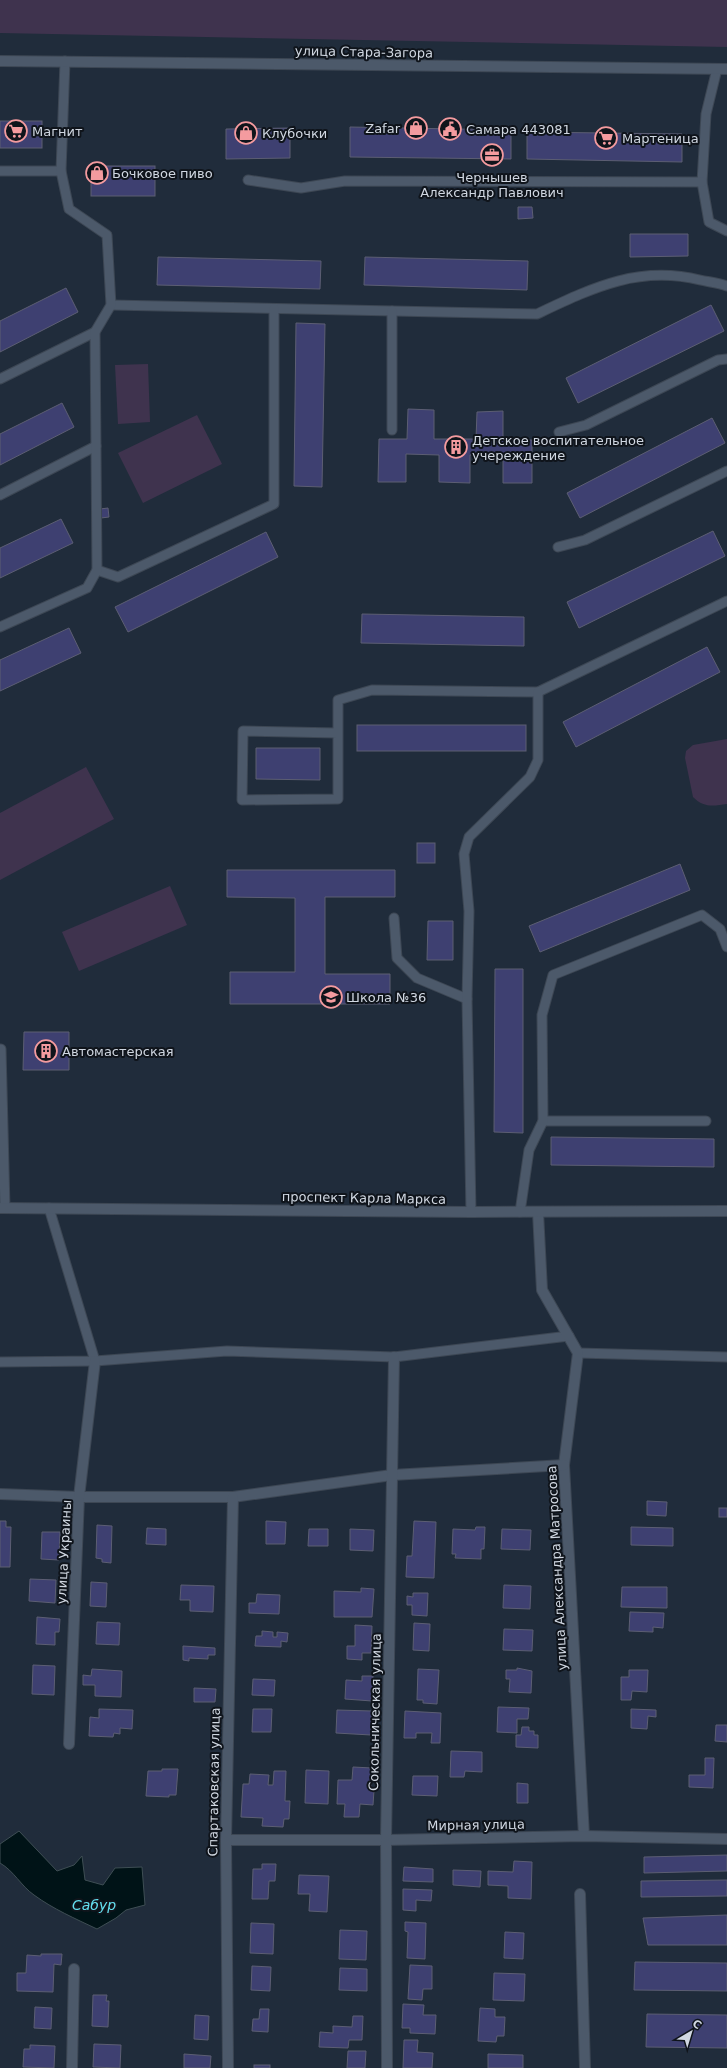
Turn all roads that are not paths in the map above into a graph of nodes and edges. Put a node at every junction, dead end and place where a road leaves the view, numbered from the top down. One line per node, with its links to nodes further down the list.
1 (0, 61): 2 (street, улица Стара-Загора)
2 (66, 62): 3 (street, улица Стара-Загора); 5 (lane)
3 (722, 69): 7 (lane)
4 (0, 171): 5 (lane)
5 (61, 171): 10 (lane)
6 (248, 180): 7 (lane)
7 (702, 182): 8 (lane)
8 (727, 231)
9 (727, 286): 12 (lane)
10 (111, 305): 11 (lane); 13 (lane)
11 (274, 309): 12 (lane); 22 (lane)
12 (392, 312): 16 (lane)
13 (95, 332): 15 (lane); 18 (lane)
14 (727, 359): 17 (lane)
15 (0, 379)
16 (392, 430)
17 (559, 432)
18 (96, 446): 20 (lane); 22 (lane)
19 (727, 471): 21 (lane)
20 (0, 495)
21 (558, 547)
22 (97, 570): 24 (lane)
23 (727, 601): 25 (lane)
24 (0, 627)
25 (538, 692): 26 (lane); 29 (lane)
26 (338, 733): 26 (lane)
27 (394, 918): 29 (lane)
28 (727, 948): 31 (lane)
29 (467, 999): 36 (lane)
30 (2, 1049): 33 (lane)
31 (543, 1121): 32 (lane); 37 (lane)
32 (706, 1122)
33 (3, 1208): 34 (street, проспект Карла Маркса)
34 (49, 1208): 36 (street, проспект Карла Маркса); 43 (lane)
35 (727, 1211): 38 (street, проспект Карла Маркса)
36 (471, 1212): 37 (street, проспект Карла Маркса)
37 (520, 1212): 38 (street, проспект Карла Маркса)
38 (538, 1212): 39 (street)
39 (569, 1336): 40 (street); 41 (lane)
40 (578, 1353): 42 (lane); 45 (street, улица Александра Матросова)
41 (394, 1357): 43 (lane); 46 (street, Сокольническая улица)
42 (727, 1357)
43 (95, 1361): 44 (lane); 48 (street, улица Украины)
44 (0, 1362)
45 (564, 1464): 46 (street); 51 (street, улица Александра Матросова)
46 (392, 1475): 49 (street); 54 (street, Сокольническая улица)
47 (0, 1494): 48 (street)
48 (79, 1497): 49 (street); 50 (street, улица Украины)
49 (233, 1497): 53 (street, Спартаковская улица)
50 (69, 1744)
51 (584, 1836): 52 (street, Мирная улица); 54 (street, Мирная улица)
52 (727, 1839)
53 (226, 1840): 54 (street, Мирная улица); 58 (street, Спартаковская улица)
54 (386, 1840): 59 (street, Сокольническая улица)
55 (580, 1894): 60 (street)
56 (74, 1969): 57 (street)
57 (72, 2068)
58 (228, 2068)
59 (387, 2068)
60 (585, 2068)

